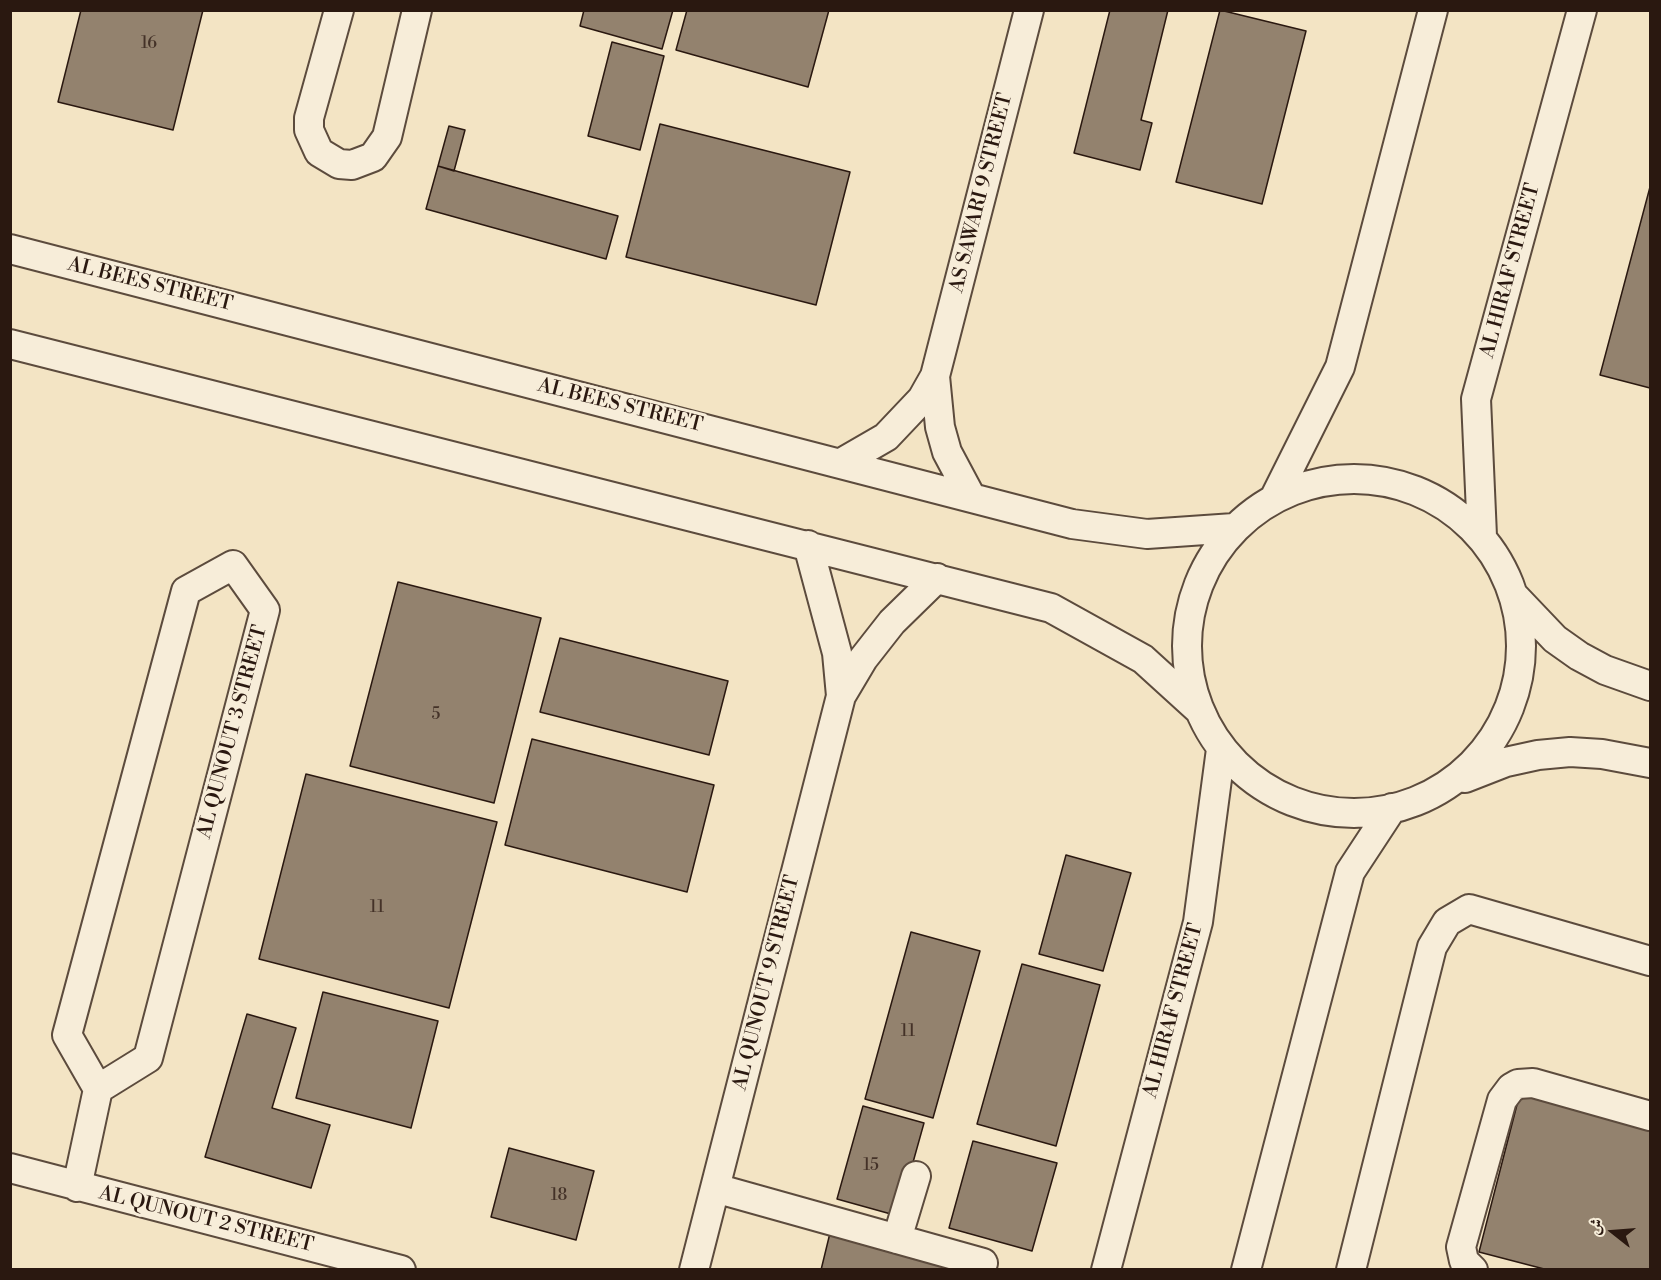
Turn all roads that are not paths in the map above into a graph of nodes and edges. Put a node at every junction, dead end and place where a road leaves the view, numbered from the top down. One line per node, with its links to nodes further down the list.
1 (339, 10): 2 (street)
2 (417, 10)
3 (1029, 10): 8 (street, AS SAWARI 9 STREET)
4 (1433, 10): 11 (street)
5 (1582, 10): 13 (street, AL HIRAF STREET)
6 (10, 249): 9 (street, AL BEES STREET)
7 (10, 344): 14 (street)
8 (935, 376): 9 (street, AS SAWARI 9 STREET); 10 (street, AS SAWARI 9 STREET)
9 (841, 463): 10 (street, AL BEES STREET)
10 (971, 497): 12 (street, AL BEES STREET)
11 (1275, 497): 12 (street); 13 (street)
12 (1234, 528): 19 (street)
13 (1482, 536): 16 (street)
14 (808, 545): 15 (street); 18 (street, AL QUNOUT 9 STREET)
15 (936, 578): 18 (street, AL QUNOUT 9 STREET); 19 (street)
16 (1515, 597): 17 (street); 22 (street)
17 (1650, 686)
18 (841, 696): 30 (street, AL QUNOUT 9 STREET)
19 (1198, 709): 20 (street)
20 (1221, 749): 23 (street); 35 (street, AL HIRAF STREET)
21 (1650, 763): 22 (street)
22 (1447, 787): 23 (street)
23 (1392, 808): 36 (street)
24 (1650, 961): 37 (street)
25 (99, 1089): 25 (street, AL QUNOUT 3 STREET); 29 (street)
26 (1650, 1116): 38 (street)
27 (10, 1168): 29 (street, AL QUNOUT 2 STREET)
28 (916, 1176): 31 (street)
29 (77, 1187): 33 (street, AL QUNOUT 2 STREET)
30 (715, 1188): 31 (street); 34 (street, AL QUNOUT 9 STREET)
31 (897, 1239): 32 (street)
32 (983, 1263)
33 (401, 1269)
34 (694, 1269)
35 (1106, 1269)
36 (1246, 1269)
37 (1351, 1269)
38 (1473, 1269)

